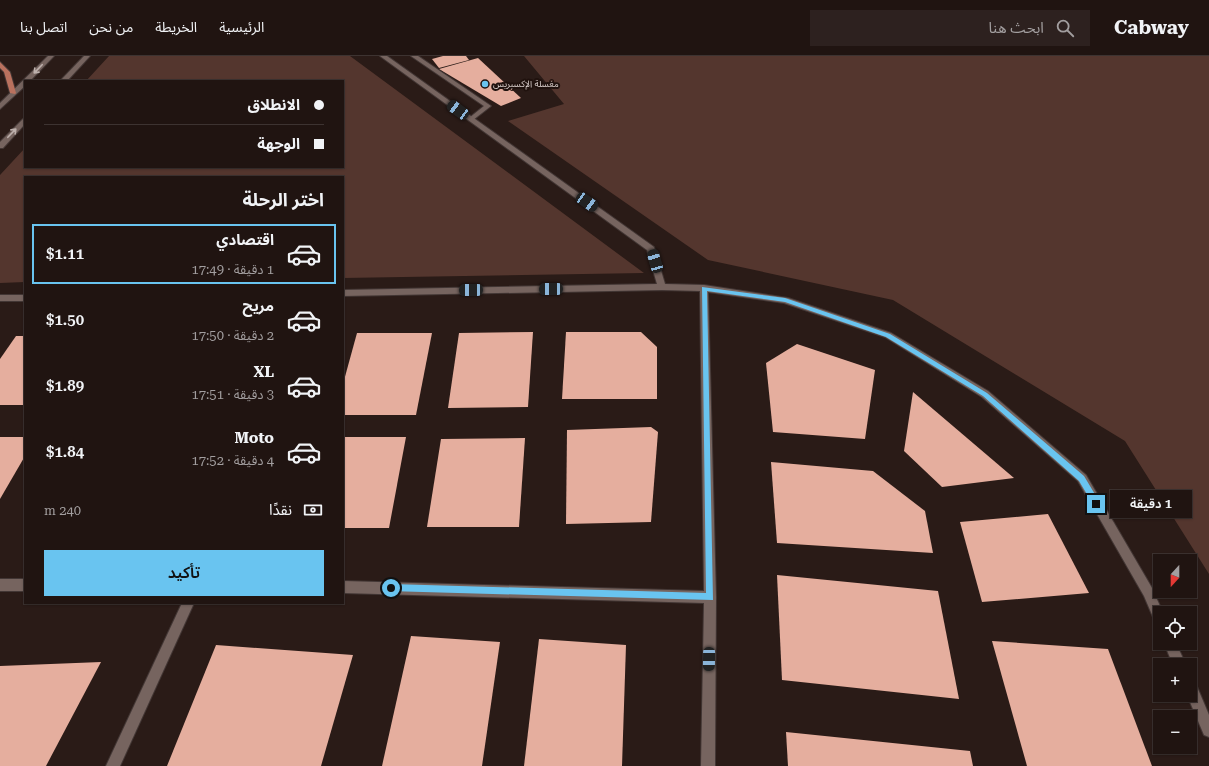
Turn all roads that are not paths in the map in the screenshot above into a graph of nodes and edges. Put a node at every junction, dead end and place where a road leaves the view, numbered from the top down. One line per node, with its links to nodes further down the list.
1 (51, 56): 6 (street, one-way to 6)
2 (87, 56): 7 (street)
3 (383, 56): 11 (street)
4 (414, 56): 11 (street)
5 (0, 64): 9 (main road)
6 (26, 80)
7 (64, 80)
8 (24, 82): 9 (street)
9 (13, 93): 10 (street)
10 (0, 107)
11 (471, 119): 14 (street)
12 (24, 121): 13 (street, one-way to 12)
13 (0, 146)
14 (662, 287): 15 (street); 16 (street)
15 (704, 288): 22 (street); 24 (street)
16 (344, 293)
17 (0, 298): 18 (street)
18 (24, 298)
19 (0, 585): 20 (street)
20 (24, 585)
21 (344, 587): 22 (street)
22 (710, 597): 28 (street)
23 (188, 604): 27 (street)
24 (1154, 606)
25 (1197, 702): 26 (street)
26 (1209, 730)
27 (113, 766)
28 (708, 766)

